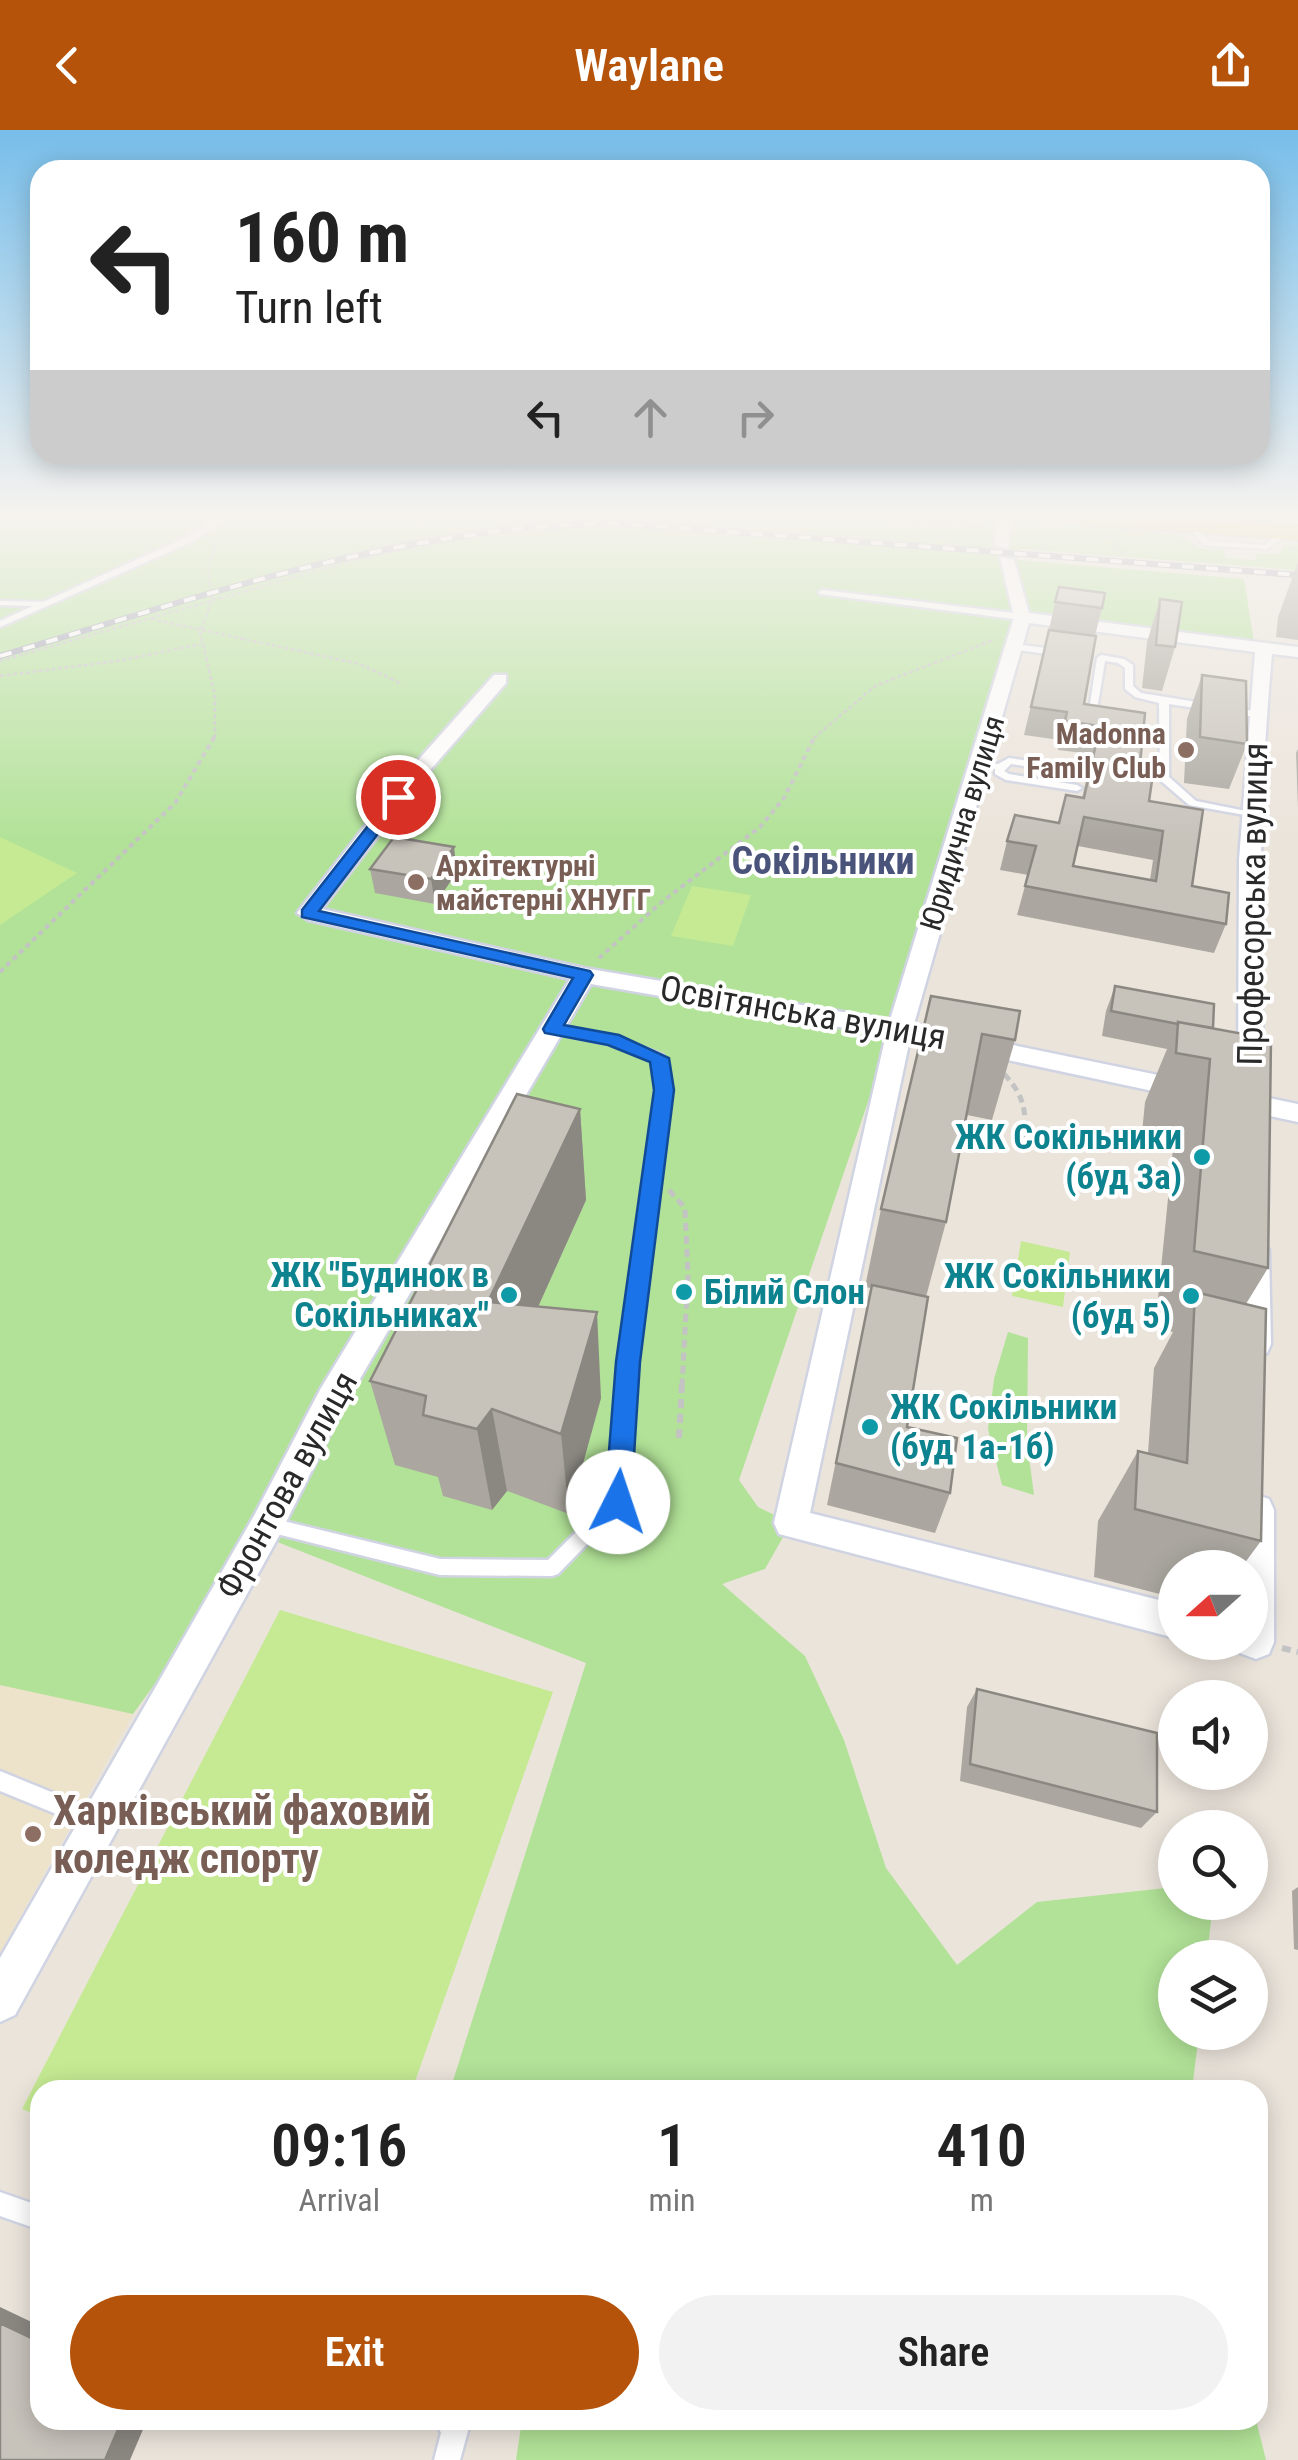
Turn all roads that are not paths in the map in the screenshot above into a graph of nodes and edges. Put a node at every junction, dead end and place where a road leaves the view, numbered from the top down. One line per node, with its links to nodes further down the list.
1 (1017, 626): 3 (street, Юридична вулиця)
2 (1090, 626): 4 (street)
3 (1007, 642): 6 (lane); 15 (street, Юридична вулиця)
4 (1264, 648): 5 (street); 11 (street, Професорська вулиця)
5 (1298, 652)
6 (1070, 654)
7 (1085, 656): 8 (lane)
8 (1100, 658): 10 (lane); 12 (lane)
9 (500, 679): 19 (street, Освітянська вулиця)
10 (1164, 701): 11 (lane); 14 (lane)
11 (1256, 714): 18 (street, Професорська вулиця)
12 (1101, 729)
13 (1150, 735): 14 (lane)
14 (1166, 737): 18 (lane)
15 (990, 766): 16 (lane); 17 (lane); 20 (street, Юридична вулиця)
16 (1071, 770)
17 (1076, 788)
18 (1252, 815): 22 (street, Професорська вулиця)
19 (584, 975): 20 (street, Освітянська вулиця); 21 (street, Фронтова вулиця)
20 (900, 1028): 22 (street, Освітянська вулиця); 30 (street, Юридична вулиця)
21 (552, 1029): 28 (street, Фронтова вулиця); 28 (lane)
22 (1252, 1104): 23 (street, Освітянська вулиця); 24 (street, Професорська вулиця)
23 (1298, 1113)
24 (1252, 1143)
25 (1254, 1221): 26 (street)
26 (1257, 1376)
27 (1257, 1471): 29 (street)
28 (267, 1525): 32 (street, Фронтова вулиця)
29 (1255, 1550)
30 (1158, 1617)
31 (0, 1781): 32 (lane)
32 (98, 1822): 33 (street, Фронтова вулиця)
33 (0, 2000)
34 (0, 2204): 35 (lane)
35 (30, 2214)
36 (454, 2430): 37 (lane)
37 (447, 2460)

